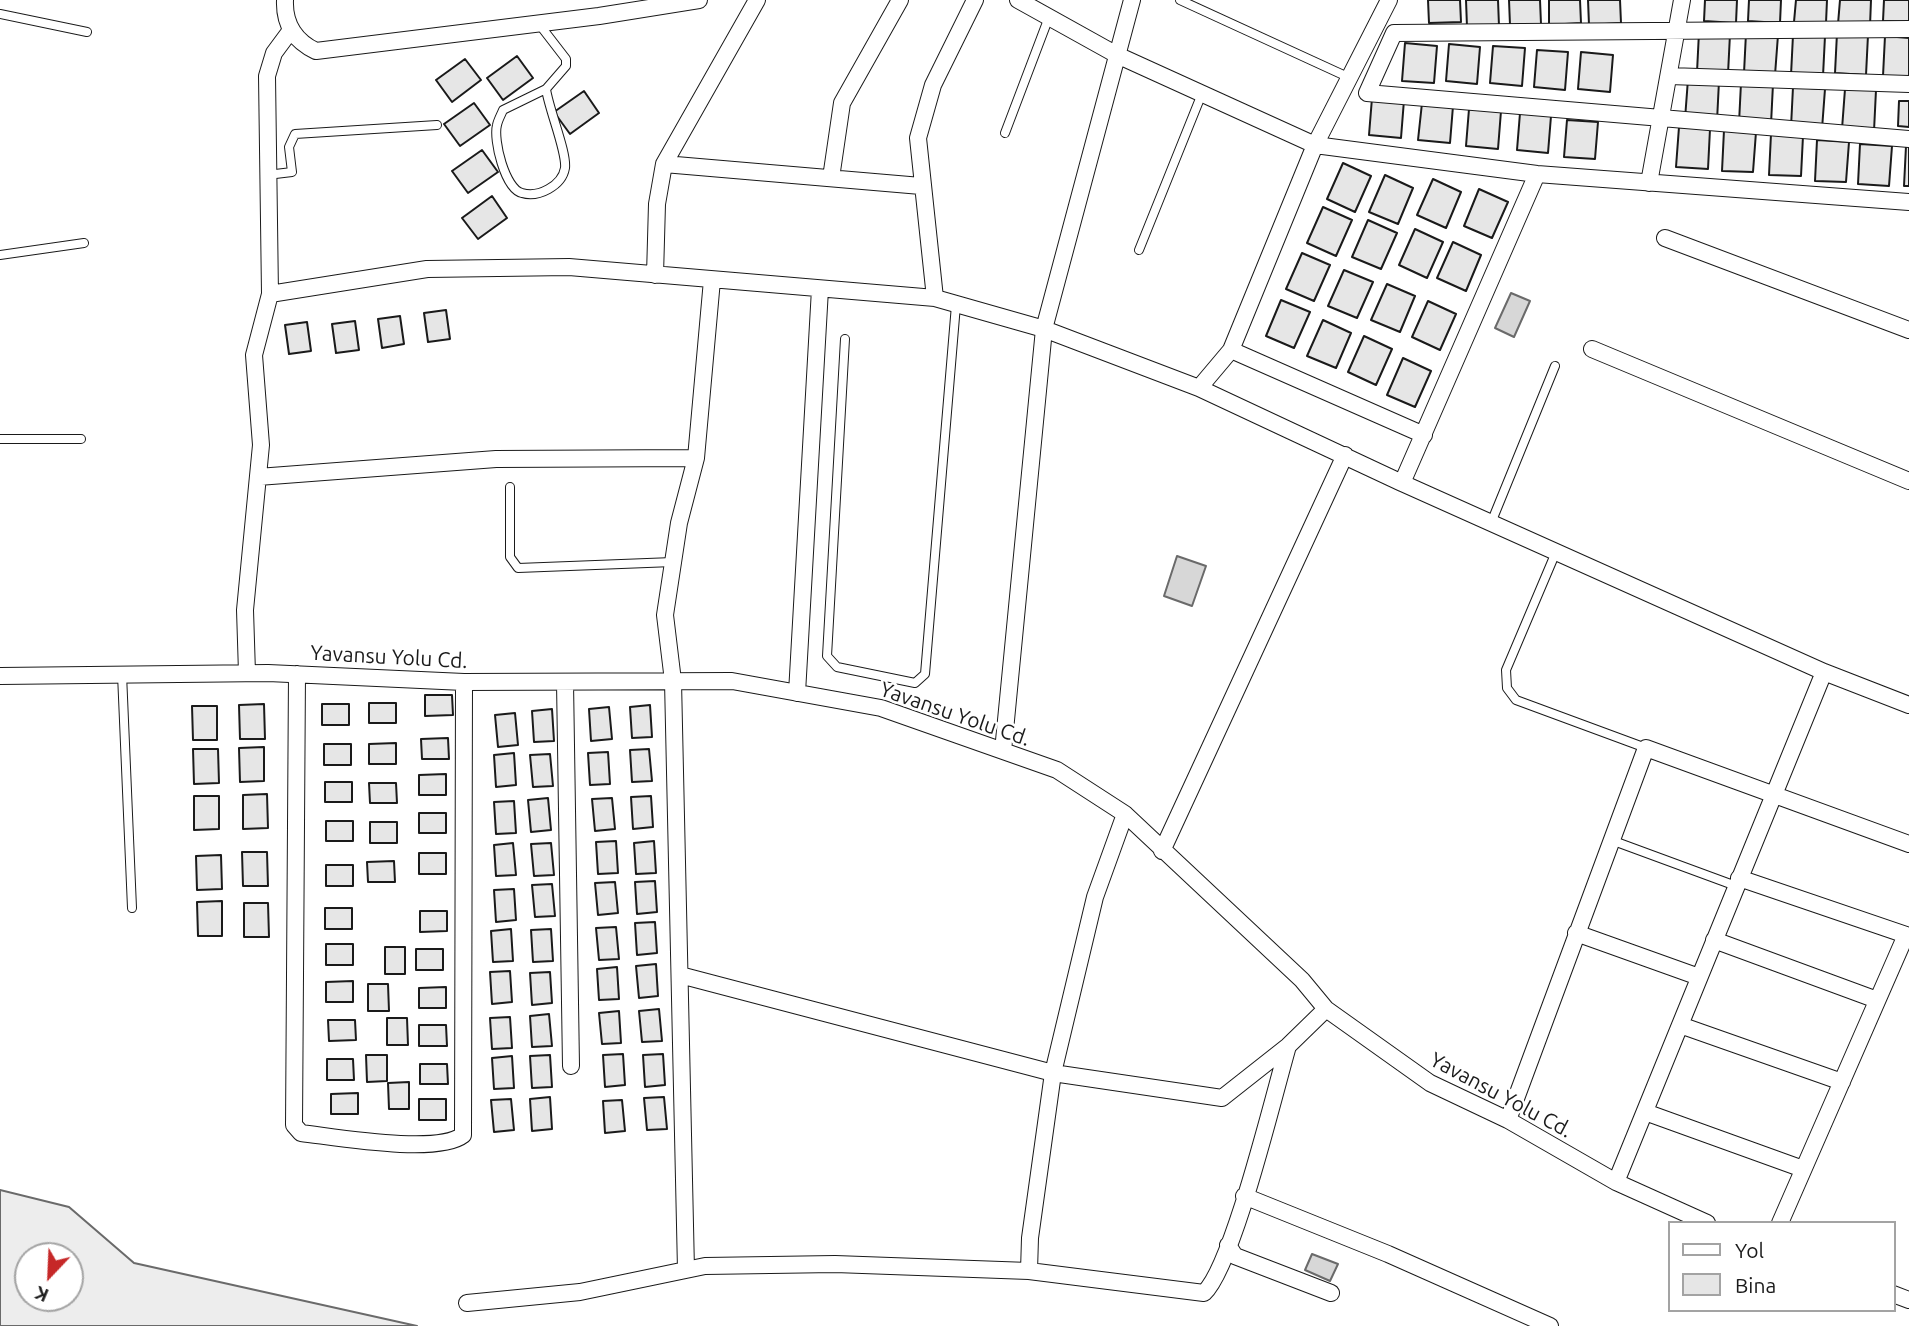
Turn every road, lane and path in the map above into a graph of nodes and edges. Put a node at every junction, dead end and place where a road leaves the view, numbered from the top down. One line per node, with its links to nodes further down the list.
1 (285, 0): 16 (street)
2 (699, 0): 11 (street)
3 (757, 0): 30 (street)
4 (900, 0): 33 (street)
5 (975, 0): 35 (street)
6 (1018, 0): 13 (street)
7 (1132, 0): 19 (street)
8 (1180, 0): 21 (lane)
9 (1389, 0): 21 (street)
10 (1682, 0): 17 (street)
11 (597, 8): 14 (street)
12 (0, 14): 18 (lane)
13 (1049, 17): 19 (street); 27 (lane)
14 (539, 23): 16 (street); 23 (lane)
15 (1909, 29): 17 (street)
16 (291, 30): 32 (street)
17 (1677, 30): 20 (street); 25 (street)
18 (87, 32)
19 (1116, 55): 24 (street); 47 (street)
20 (1669, 76): 22 (street); 25 (street)
21 (1350, 78): 29 (street)
22 (1909, 84)
23 (546, 89): 23 (lane)
24 (1201, 96): 29 (street); 39 (lane)
25 (1661, 120): 28 (street); 34 (street)
26 (437, 125): 32 (lane)
27 (1005, 133)
28 (1909, 139)
29 (1315, 145): 31 (street); 51 (street)
30 (664, 164): 33 (street); 41 (street)
31 (1537, 174): 34 (street); 54 (street)
32 (267, 175): 44 (street)
33 (831, 178): 35 (street)
34 (1649, 183): 36 (street)
35 (921, 186): 45 (street)
36 (1909, 202)
37 (1665, 238): 48 (street)
38 (84, 243): 40 (lane)
39 (1139, 250)
40 (0, 255)
41 (655, 275): 42 (street); 44 (street)
42 (712, 280): 43 (street); 58 (street)
43 (820, 289): 45 (street); 74 (street)
44 (270, 294): 59 (street)
45 (935, 298): 46 (street)
46 (956, 305): 47 (street); 49 (lane)
47 (1044, 329): 53 (street); 77 (street)
48 (1909, 330)
49 (845, 339)
50 (1592, 349): 60 (street)
51 (1231, 350): 53 (street); 54 (street)
52 (1555, 366): 63 (lane)
53 (1199, 388): 57 (street)
54 (1424, 435): 61 (street)
55 (0, 439): 56 (lane)
56 (81, 439)
57 (1345, 455): 61 (street); 82 (street)
58 (696, 458): 59 (street); 65 (street)
59 (258, 477): 67 (street)
60 (1909, 481)
61 (1402, 483): 63 (street)
62 (510, 487): 65 (lane)
63 (1491, 523): 64 (street)
64 (1556, 552): 66 (street); 76 (lane)
65 (673, 562): 71 (street)
66 (1824, 672): 75 (street); 78 (street)
67 (247, 673): 68 (street, Yavansu Yolu Cd.); 69 (street, Yavansu Yolu Cd.)
68 (122, 674): 70 (street, Yavansu Yolu Cd.); 84 (lane)
69 (297, 674): 72 (street, Yavansu Yolu Cd.); 72 (street)
70 (0, 676)
71 (673, 681): 73 (street, Yavansu Yolu Cd.); 74 (street, Yavansu Yolu Cd.); 88 (street)
72 (464, 682): 73 (street, Yavansu Yolu Cd.)
73 (565, 682): 94 (street)
74 (797, 693): 77 (street, Yavansu Yolu Cd.)
75 (1909, 705)
76 (1646, 748): 78 (street); 80 (street)
77 (1003, 751): 79 (street, Yavansu Yolu Cd.)
78 (1775, 797): 81 (street); 83 (street)
79 (1125, 814): 82 (street, Yavansu Yolu Cd.); 95 (street)
80 (1611, 840): 83 (lane); 85 (street)
81 (1909, 844)
82 (1162, 851): 91 (street, Yavansu Yolu Cd.)
83 (1738, 882): 86 (street); 87 (street)
84 (132, 908)
85 (1576, 933): 89 (street); 98 (street)
86 (1908, 935): 90 (street)
87 (1714, 940): 89 (street); 90 (street)
88 (680, 975): 95 (street); 105 (street)
89 (1699, 976): 92 (street)
90 (1878, 1000): 96 (street)
91 (1326, 1009): 93 (street); 98 (street, Yavansu Yolu Cd.)
92 (1680, 1025): 96 (street); 97 (street)
93 (1288, 1046): 95 (street); 101 (street)
94 (571, 1066)
95 (1053, 1073): 106 (street)
96 (1842, 1082): 99 (street)
97 (1645, 1112): 99 (street); 100 (street)
98 (1508, 1120): 100 (street, Yavansu Yolu Cd.)
99 (1803, 1169): 103 (street)
100 (1616, 1182): 102 (street, Yavansu Yolu Cd.)
101 (1244, 1196): 104 (street); 109 (street)
102 (1703, 1221)
103 (1781, 1221)
104 (1228, 1245): 106 (street); 107 (street)
105 (686, 1269): 106 (street); 108 (street)
106 (1029, 1271)
107 (1331, 1293)
108 (467, 1303)
109 (1550, 1326)

